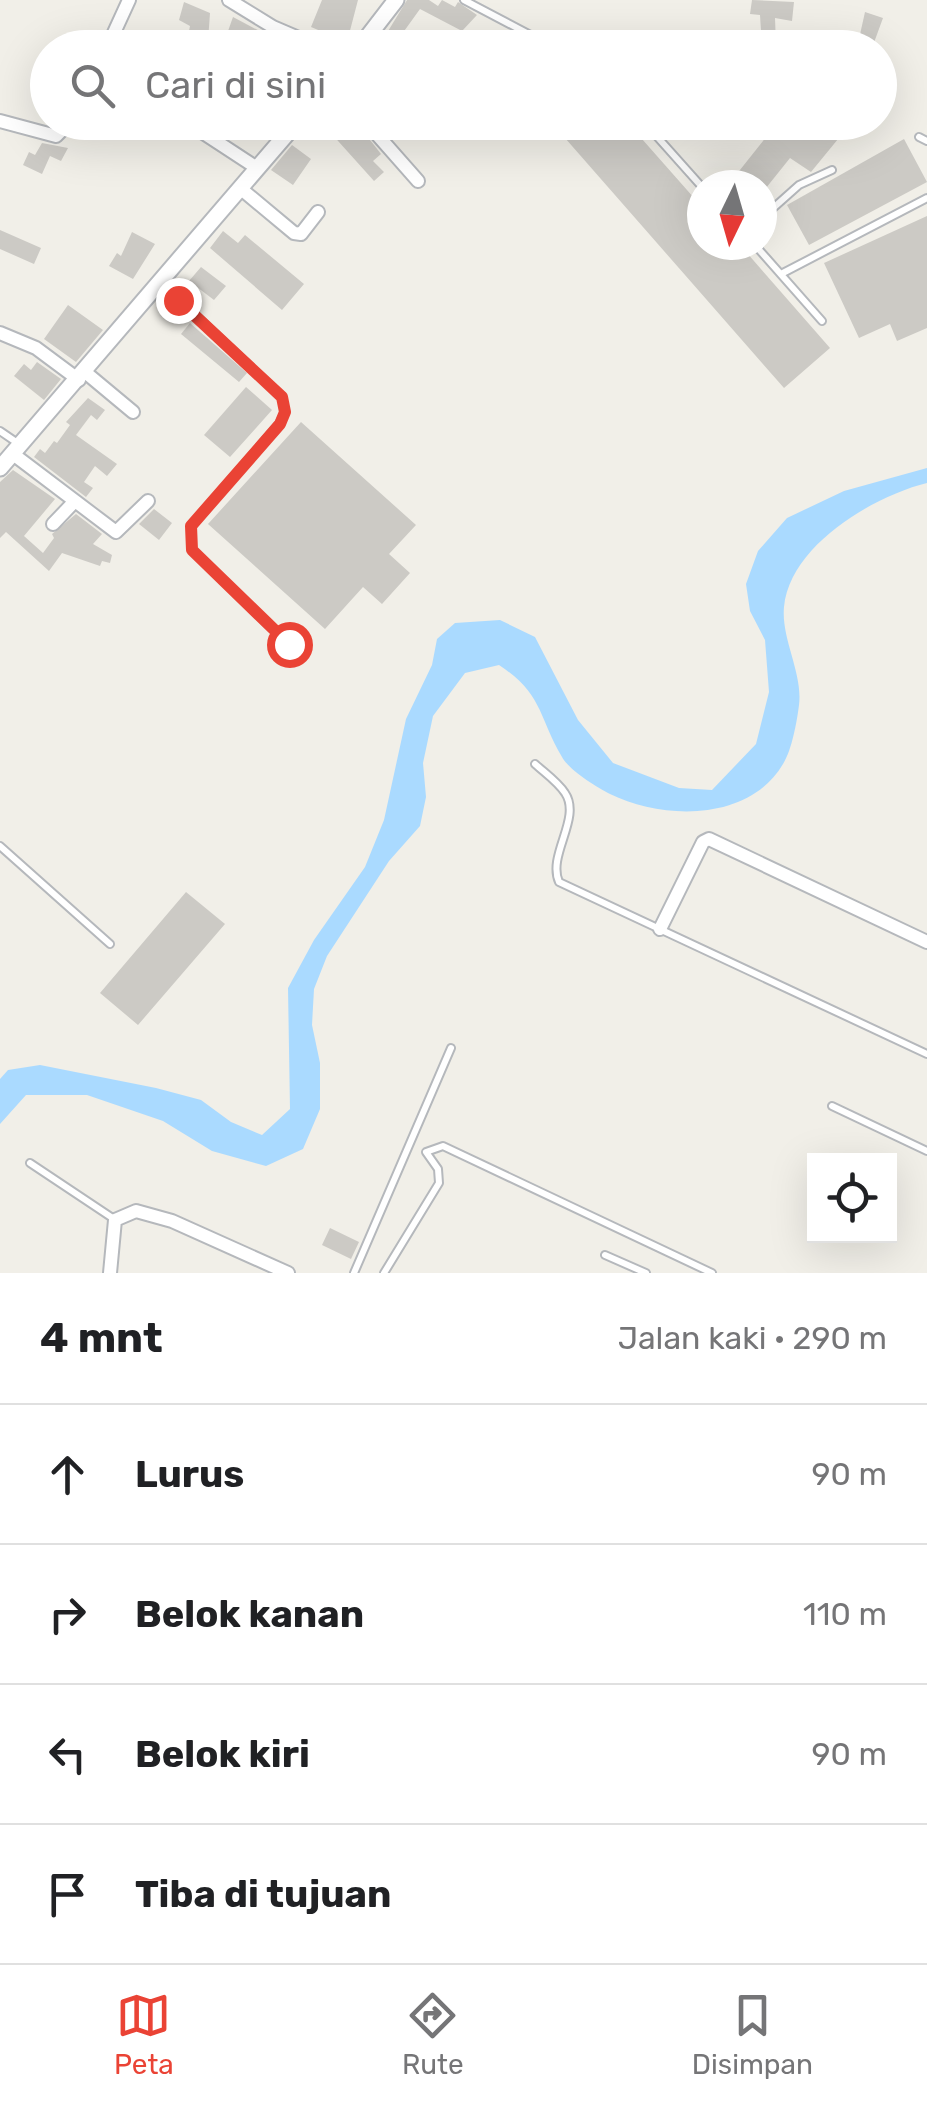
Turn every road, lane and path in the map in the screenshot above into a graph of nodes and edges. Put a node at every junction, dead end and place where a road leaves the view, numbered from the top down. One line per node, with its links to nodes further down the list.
1 (130, 0): 5 (street)
2 (229, 0): 6 (street)
3 (396, 0): 7 (street)
4 (464, 0): 8 (lane)
5 (115, 30)
6 (280, 30)
7 (373, 30)
8 (521, 30)
9 (0, 121): 10 (street)
10 (30, 129)
11 (214, 140): 15 (street)
12 (281, 140): 15 (street)
13 (382, 140): 18 (street)
14 (660, 140): 16 (lane)
15 (257, 168): 19 (street)
16 (688, 170)
17 (832, 170): 21 (lane)
18 (418, 181)
19 (240, 188): 22 (street); 25 (street)
20 (927, 198): 24 (lane)
21 (777, 205)
22 (318, 212)
23 (768, 260): 24 (lane)
24 (781, 274): 26 (lane)
25 (160, 282): 28 (street); 36 (lane)
26 (822, 321)
27 (0, 333): 28 (street)
28 (82, 376): 29 (street); 31 (street)
29 (133, 412)
30 (0, 432): 31 (lane)
31 (17, 449): 32 (street); 34 (street)
32 (0, 468)
33 (148, 501): 34 (street)
34 (74, 502): 35 (street)
35 (53, 524)
36 (289, 644)
37 (535, 764): 39 (lane)
38 (0, 846): 41 (lane)
39 (660, 929): 40 (street); 43 (lane)
40 (927, 942)
41 (110, 944)
42 (451, 1048): 51 (lane)
43 (927, 1054)
44 (832, 1106): 45 (lane)
45 (927, 1151)
46 (30, 1163): 47 (lane)
47 (115, 1220): 49 (street); 50 (street)
48 (606, 1255): 53 (lane)
49 (110, 1273)
50 (288, 1273)
51 (354, 1273)
52 (384, 1273): 54 (lane)
53 (646, 1273)
54 (712, 1273)

